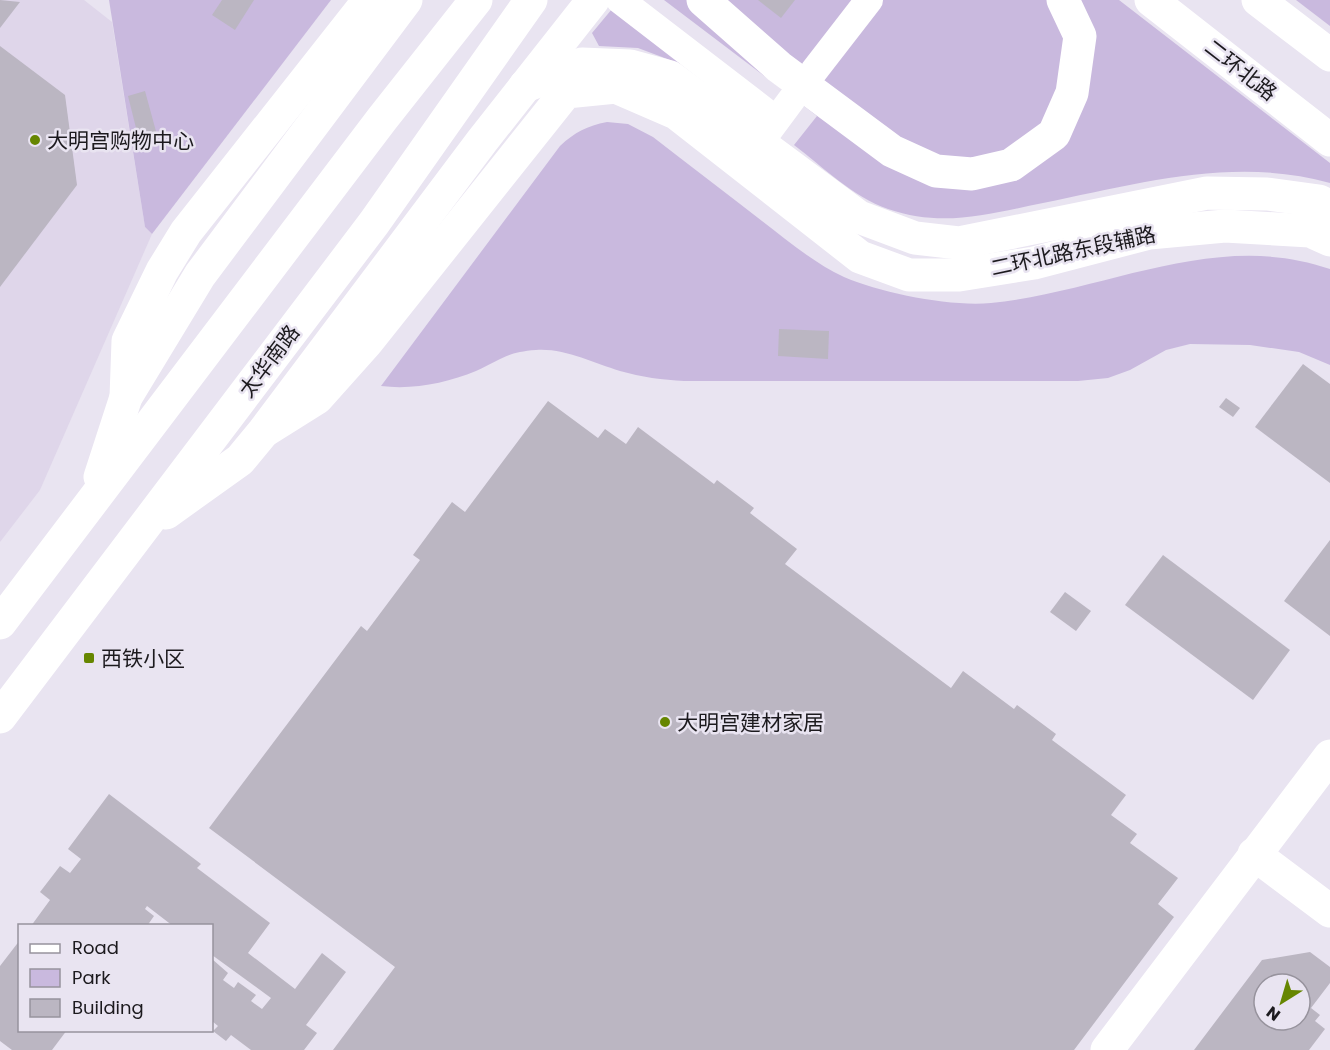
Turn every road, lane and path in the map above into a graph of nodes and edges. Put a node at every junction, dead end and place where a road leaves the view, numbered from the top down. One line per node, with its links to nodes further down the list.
1 (369, 0): 19 (main road)
2 (406, 0): 19 (main road)
3 (476, 0): 21 (main road)
4 (531, 0): 22 (main road, 太华南路)
5 (592, 0): 14 (main road)
6 (620, 0): 15 (street)
7 (703, 0): 9 (main road)
8 (869, 0): 13 (street)
9 (1063, 0)
10 (1151, 0): 16 (main road, 二环北路)
11 (1258, 0): 12 (main road)
12 (1330, 55)
13 (814, 71)
14 (525, 86): 17 (main road); 20 (main road)
15 (779, 116)
16 (1330, 140)
17 (1330, 206)
18 (1330, 240): 20 (main road, 二环北路东段辅路)
19 (126, 397): 21 (main road)
20 (264, 431): 22 (main road)
21 (92, 501): 23 (main road)
22 (138, 534): 24 (main road, 太华南路)
23 (0, 623)
24 (0, 717)
25 (1330, 756): 26 (main road)
26 (1254, 854): 27 (main road); 28 (main road)
27 (1330, 911)
28 (1107, 1050)

